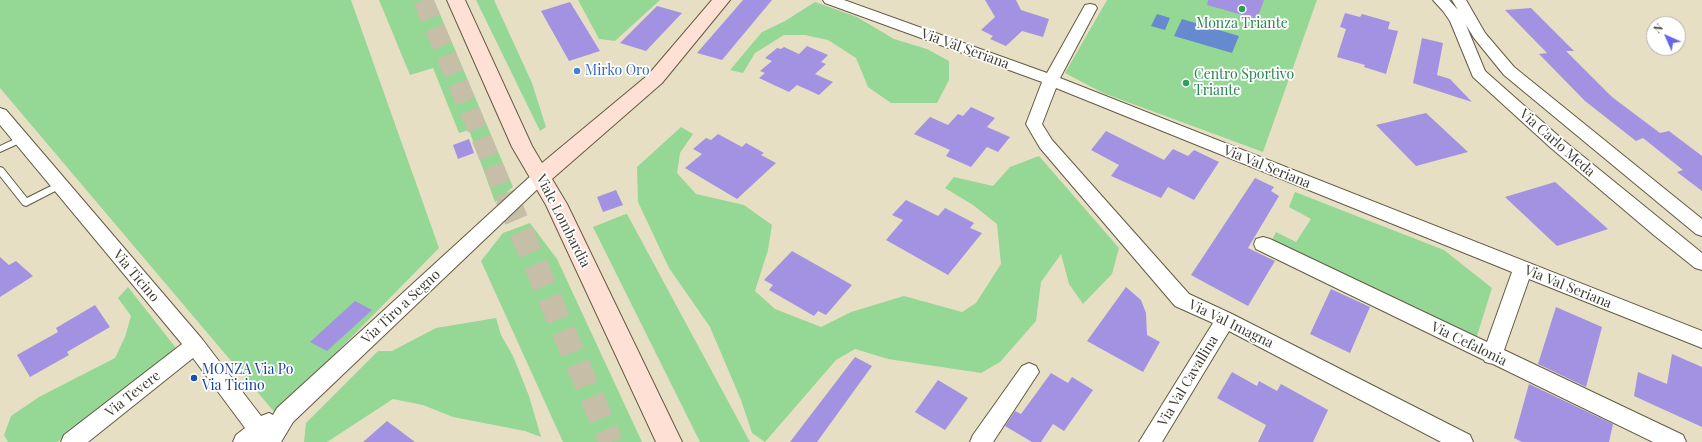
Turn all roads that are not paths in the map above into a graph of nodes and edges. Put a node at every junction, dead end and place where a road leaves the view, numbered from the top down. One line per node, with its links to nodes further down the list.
1 (456, 0): 12 (street, Viale Lombardia)
2 (721, 0): 12 (street)
3 (830, 0): 7 (street, Via Val Seriana)
4 (1440, 0): 16 (street, Via Carlo Meda)
5 (1459, 0): 14 (street, Via Carlo Meda)
6 (1090, 8): 7 (street)
7 (1051, 80): 17 (street, Via Val Seriana); 18 (street, Via Val Imagna)
8 (0, 114): 9 (street, Via Ticino)
9 (21, 139): 10 (lane); 13 (street, Via Ticino)
10 (0, 149)
11 (0, 170): 13 (lane)
12 (541, 176): 23 (street, Via Tiro a Segno); 25 (street, Viale Lombardia)
13 (60, 185): 20 (street, Via Ticino)
14 (1702, 229)
15 (1263, 244): 21 (street, Via Cefalonia)
16 (1702, 263)
17 (1522, 269): 19 (street, Via Val Seriana); 21 (street)
18 (1225, 320): 27 (street, Via Val Cavallina); 28 (street, Via Val Imagna)
19 (1702, 340)
20 (195, 345): 23 (street, Via Ticino); 24 (street, Via Tevere)
21 (1492, 356): 29 (street, Via Cefalonia)
22 (1029, 372): 26 (street)
23 (260, 439)
24 (72, 442)
25 (669, 442)
26 (981, 442)
27 (1150, 442)
28 (1462, 442)
29 (1675, 442)

